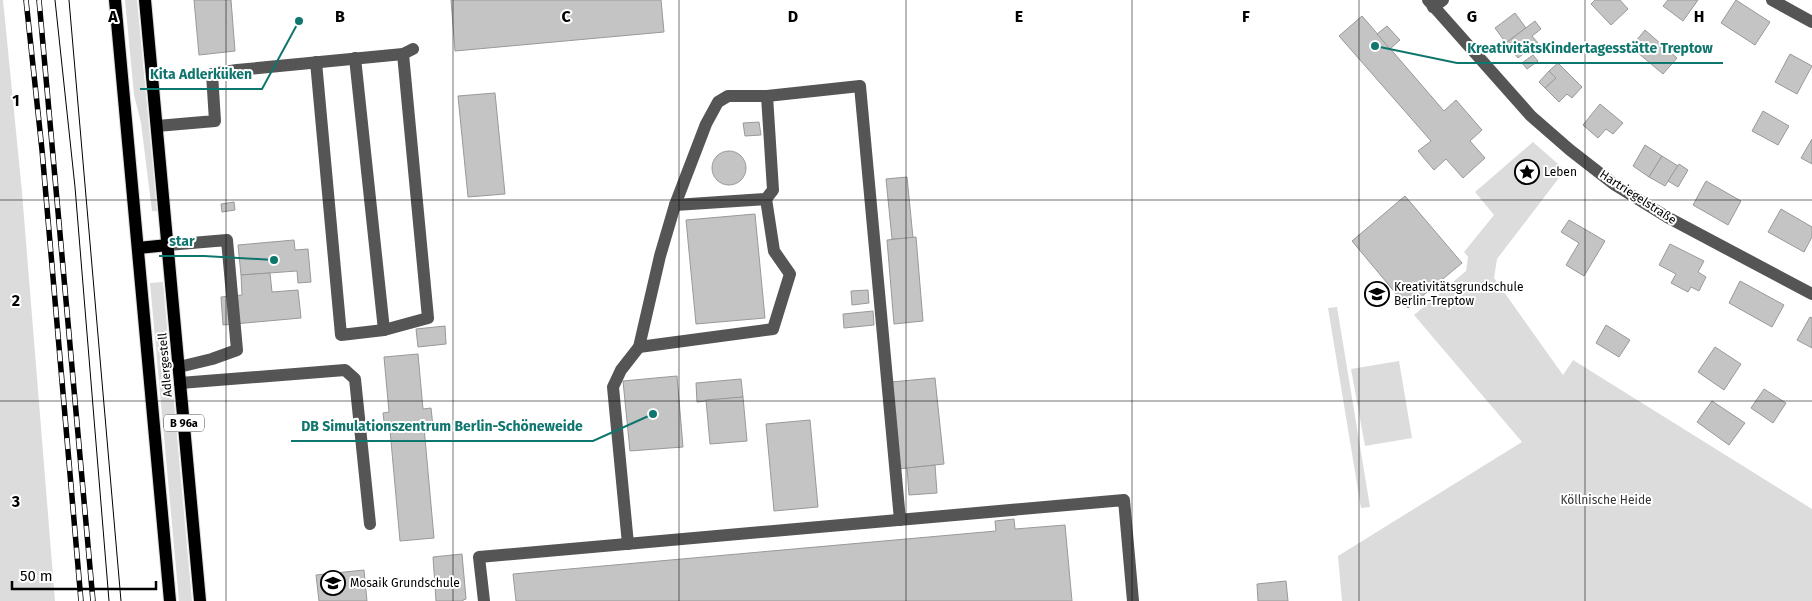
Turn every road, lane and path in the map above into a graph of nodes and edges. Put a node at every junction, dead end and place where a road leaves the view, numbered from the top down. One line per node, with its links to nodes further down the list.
1 (115, 0): 13 (main road, Adlergestell / B 96a)
2 (146, 0): 9 (main road, Adlergestell / B 96a)
3 (1772, 0): 5 (street)
4 (1435, 2): 14 (street, Hartriegelstraße)
5 (1812, 22)
6 (355, 58): 7 (street); 15 (street); 15 (street)
7 (316, 62): 9 (street); 15 (street)
8 (767, 96): 10 (street); 11 (street); 19 (street)
9 (157, 126): 12 (main road, Adlergestell / B 96a)
10 (766, 199): 11 (street); 16 (street)
11 (675, 205): 16 (street)
12 (168, 245): 13 (main road); 17 (main road, Adlergestell / B 96a); 17 (street)
13 (138, 248): 22 (main road, Adlergestell / B 96a)
14 (1812, 294)
15 (384, 330)
16 (639, 347): 21 (street)
17 (179, 367): 18 (main road, Adlergestell / B 96a)
18 (180, 383): 20 (street); 23 (main road, Adlergestell / B 96a)
19 (900, 520): 21 (street); 25 (street)
20 (370, 524)
21 (628, 544): 24 (street)
22 (170, 601)
23 (200, 601)
24 (484, 601)
25 (1133, 601)

